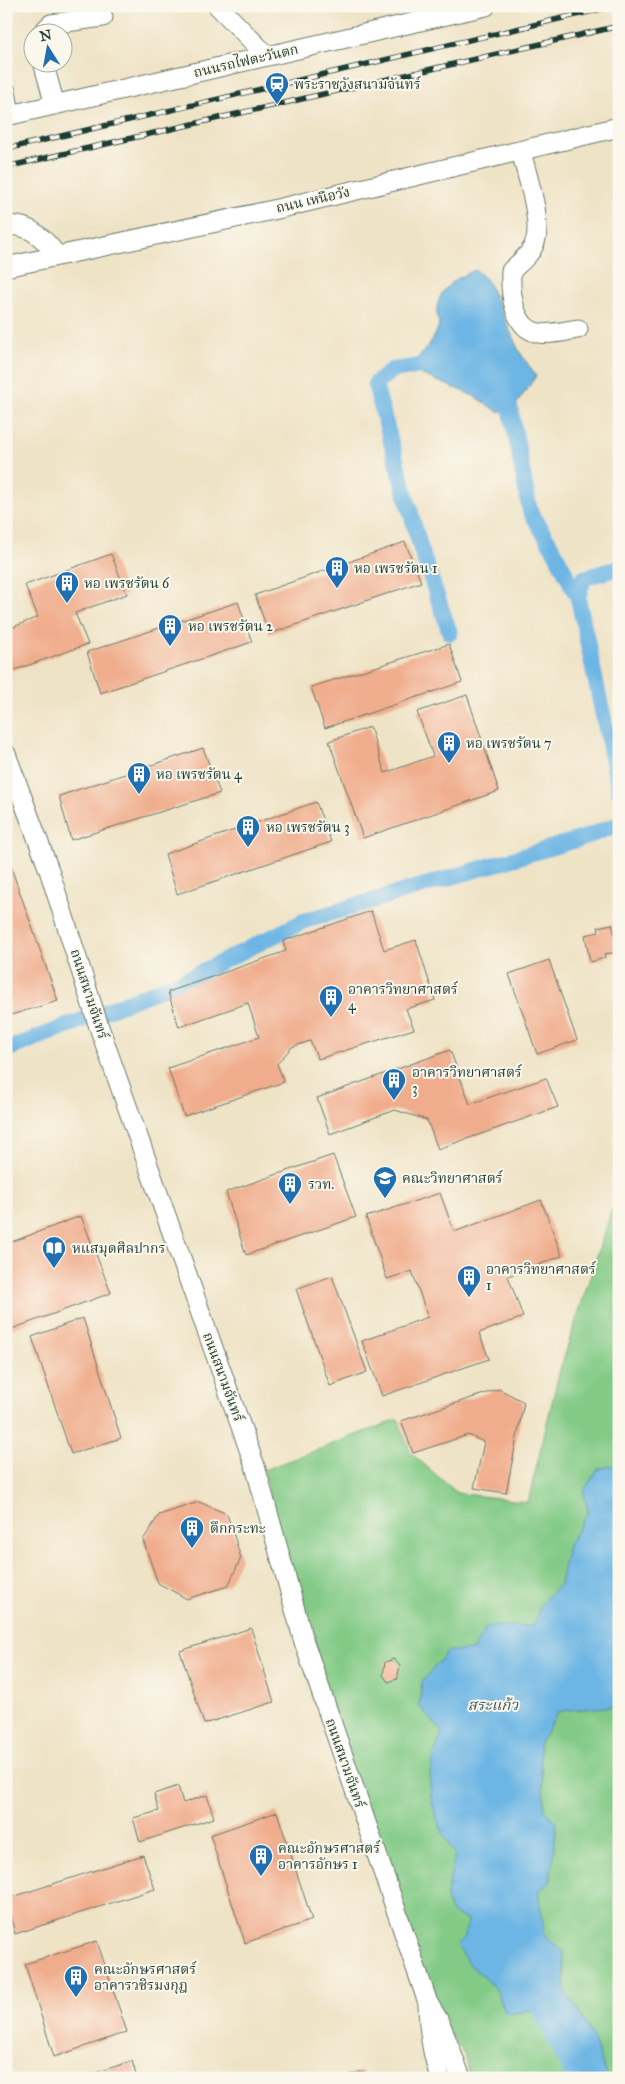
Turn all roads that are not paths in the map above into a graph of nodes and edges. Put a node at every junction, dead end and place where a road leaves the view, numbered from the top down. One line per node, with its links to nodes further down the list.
1 (218, 6): 5 (street)
2 (486, 6): 5 (street, ถนนรถไฟตะวันตก)
3 (102, 17): 4 (street)
4 (66, 22)
5 (267, 56): 8 (street, ถนนรถไฟตะวันตก)
6 (45, 72): 8 (street)
7 (6, 91): 9 (street)
8 (55, 106): 9 (street, ถนนรถไฟตะวันตก)
9 (8, 116)
10 (619, 127): 11 (street, ถนน เหนือวัง)
11 (521, 151): 13 (street, ถนน เหนือวัง); 15 (street)
12 (6, 226): 13 (street)
13 (57, 256): 14 (street, ถนน เหนือวัง)
14 (6, 267)
15 (578, 330)
16 (6, 754): 17 (street, ถนนสนามจันทร์)
17 (428, 2003): 18 (street, ถนนสนามจันทร์); 19 (street, ถนนสนามจันทร์)
18 (440, 2078)
19 (461, 2078)

